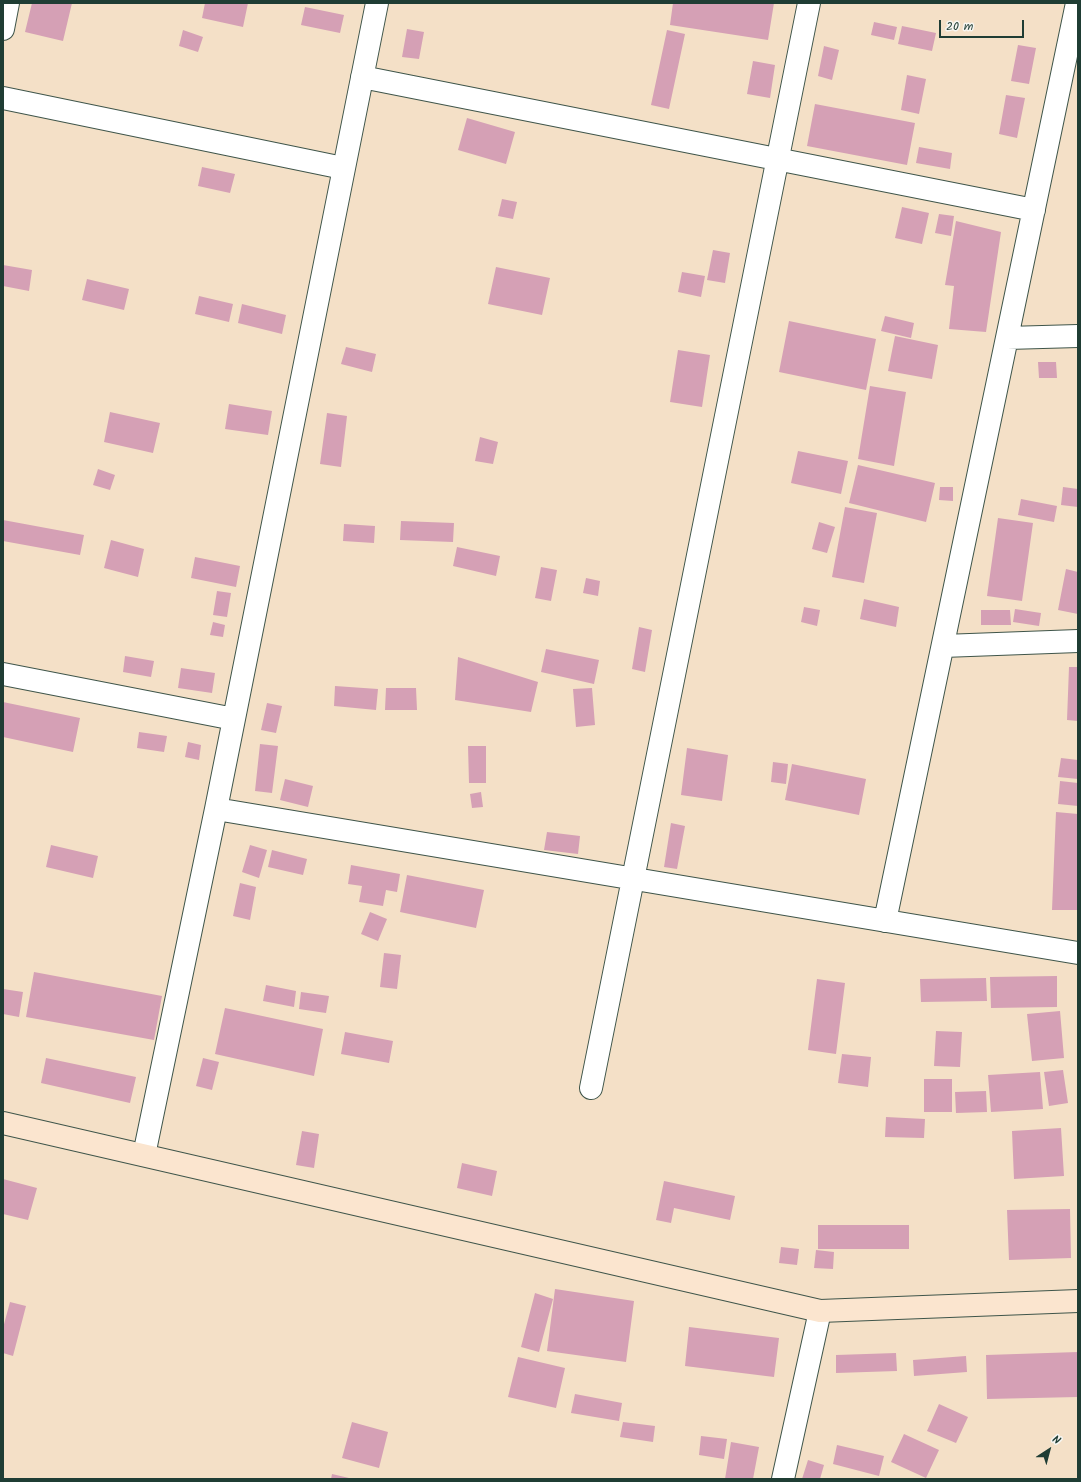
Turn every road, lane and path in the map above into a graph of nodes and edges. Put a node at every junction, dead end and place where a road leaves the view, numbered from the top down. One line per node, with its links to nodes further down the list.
1 (8, 3): 5 (street)
2 (376, 3): 6 (street)
3 (810, 3): 8 (street)
4 (1077, 3): 10 (street)
5 (3, 29)
6 (362, 77): 8 (street); 9 (street)
7 (3, 98): 9 (street)
8 (778, 159): 10 (street); 18 (street)
9 (344, 168): 16 (street)
10 (1034, 210): 12 (street)
11 (1078, 336): 12 (street)
12 (1007, 338): 14 (street)
13 (1078, 641): 14 (street)
14 (942, 646): 19 (street)
15 (3, 674): 16 (street)
16 (234, 719): 17 (street)
17 (216, 809): 18 (street); 23 (street)
18 (633, 879): 19 (street); 21 (street)
19 (885, 921): 20 (street)
20 (1078, 953)
21 (591, 1088)
22 (3, 1123): 23 (main road)
23 (144, 1156): 25 (main road)
24 (1078, 1301): 25 (main road)
25 (820, 1311): 26 (street)
26 (783, 1479)

